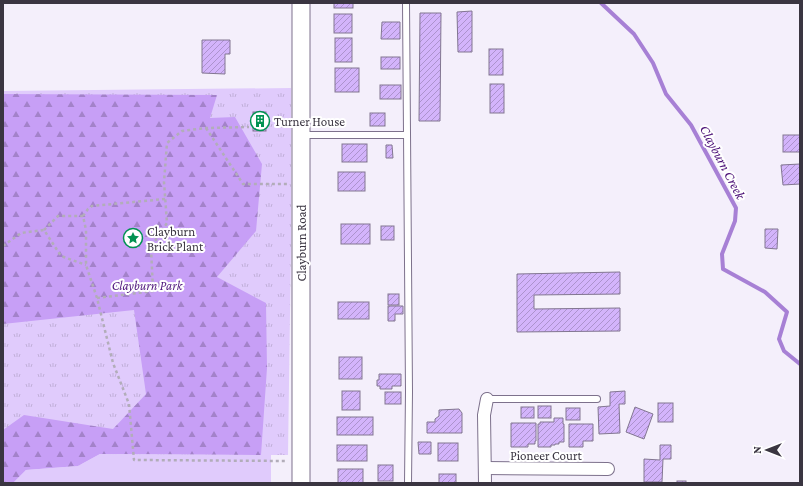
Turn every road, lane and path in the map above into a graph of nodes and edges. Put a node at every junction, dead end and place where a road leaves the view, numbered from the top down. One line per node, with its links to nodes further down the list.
1 (301, 3): 5 (street, Clayburn Road)
2 (406, 3): 6 (lane)
3 (249, 127): 4 (path)
4 (206, 128): 7 (path); 8 (path)
5 (301, 135): 6 (lane); 7 (street, Clayburn Road)
6 (407, 135): 20 (lane)
7 (301, 184): 19 (street, Clayburn Road)
8 (165, 199): 9 (path); 13 (path)
9 (83, 216): 10 (path); 12 (path)
10 (44, 230): 11 (path); 12 (path)
11 (3, 246)
12 (86, 265): 13 (path)
13 (97, 298): 16 (path)
14 (487, 399): 15 (lane); 17 (street)
15 (597, 399)
16 (288, 461)
17 (485, 468): 18 (street, Pioneer Court); 21 (street)
18 (608, 469)
19 (301, 483)
20 (408, 483)
21 (485, 483)

